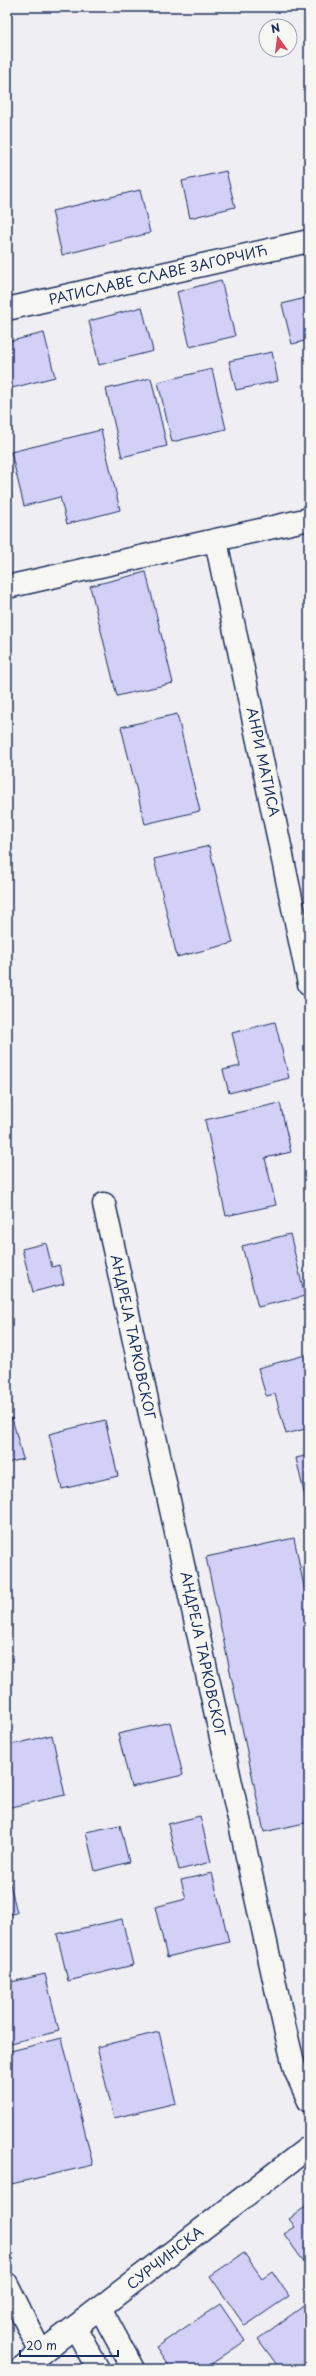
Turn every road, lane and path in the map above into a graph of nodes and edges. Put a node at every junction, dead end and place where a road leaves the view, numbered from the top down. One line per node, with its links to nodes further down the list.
1 (309, 241): 2 (street, РАТИСЛАВЕ СЛАВЕ ЗАГОРЧИЋ)
2 (7, 309)
3 (309, 519): 4 (street)
4 (216, 541): 5 (street); 6 (street, АНРИ МАТИСА)
5 (7, 587)
6 (309, 984)
7 (104, 1204): 8 (street, АНДРЕЈА ТАРКОВСКОГ)
8 (309, 2101)
9 (309, 2147): 11 (street, СУРЧИНСКА)
10 (7, 2284): 13 (street)
11 (100, 2308): 12 (street, СУРЧИНСКА); 16 (street)
12 (75, 2327): 13 (street, СУРЧИНСКА); 15 (street)
13 (41, 2353): 14 (street, СУРЧИНСКА)
14 (20, 2369)
15 (98, 2369)
16 (133, 2369)

